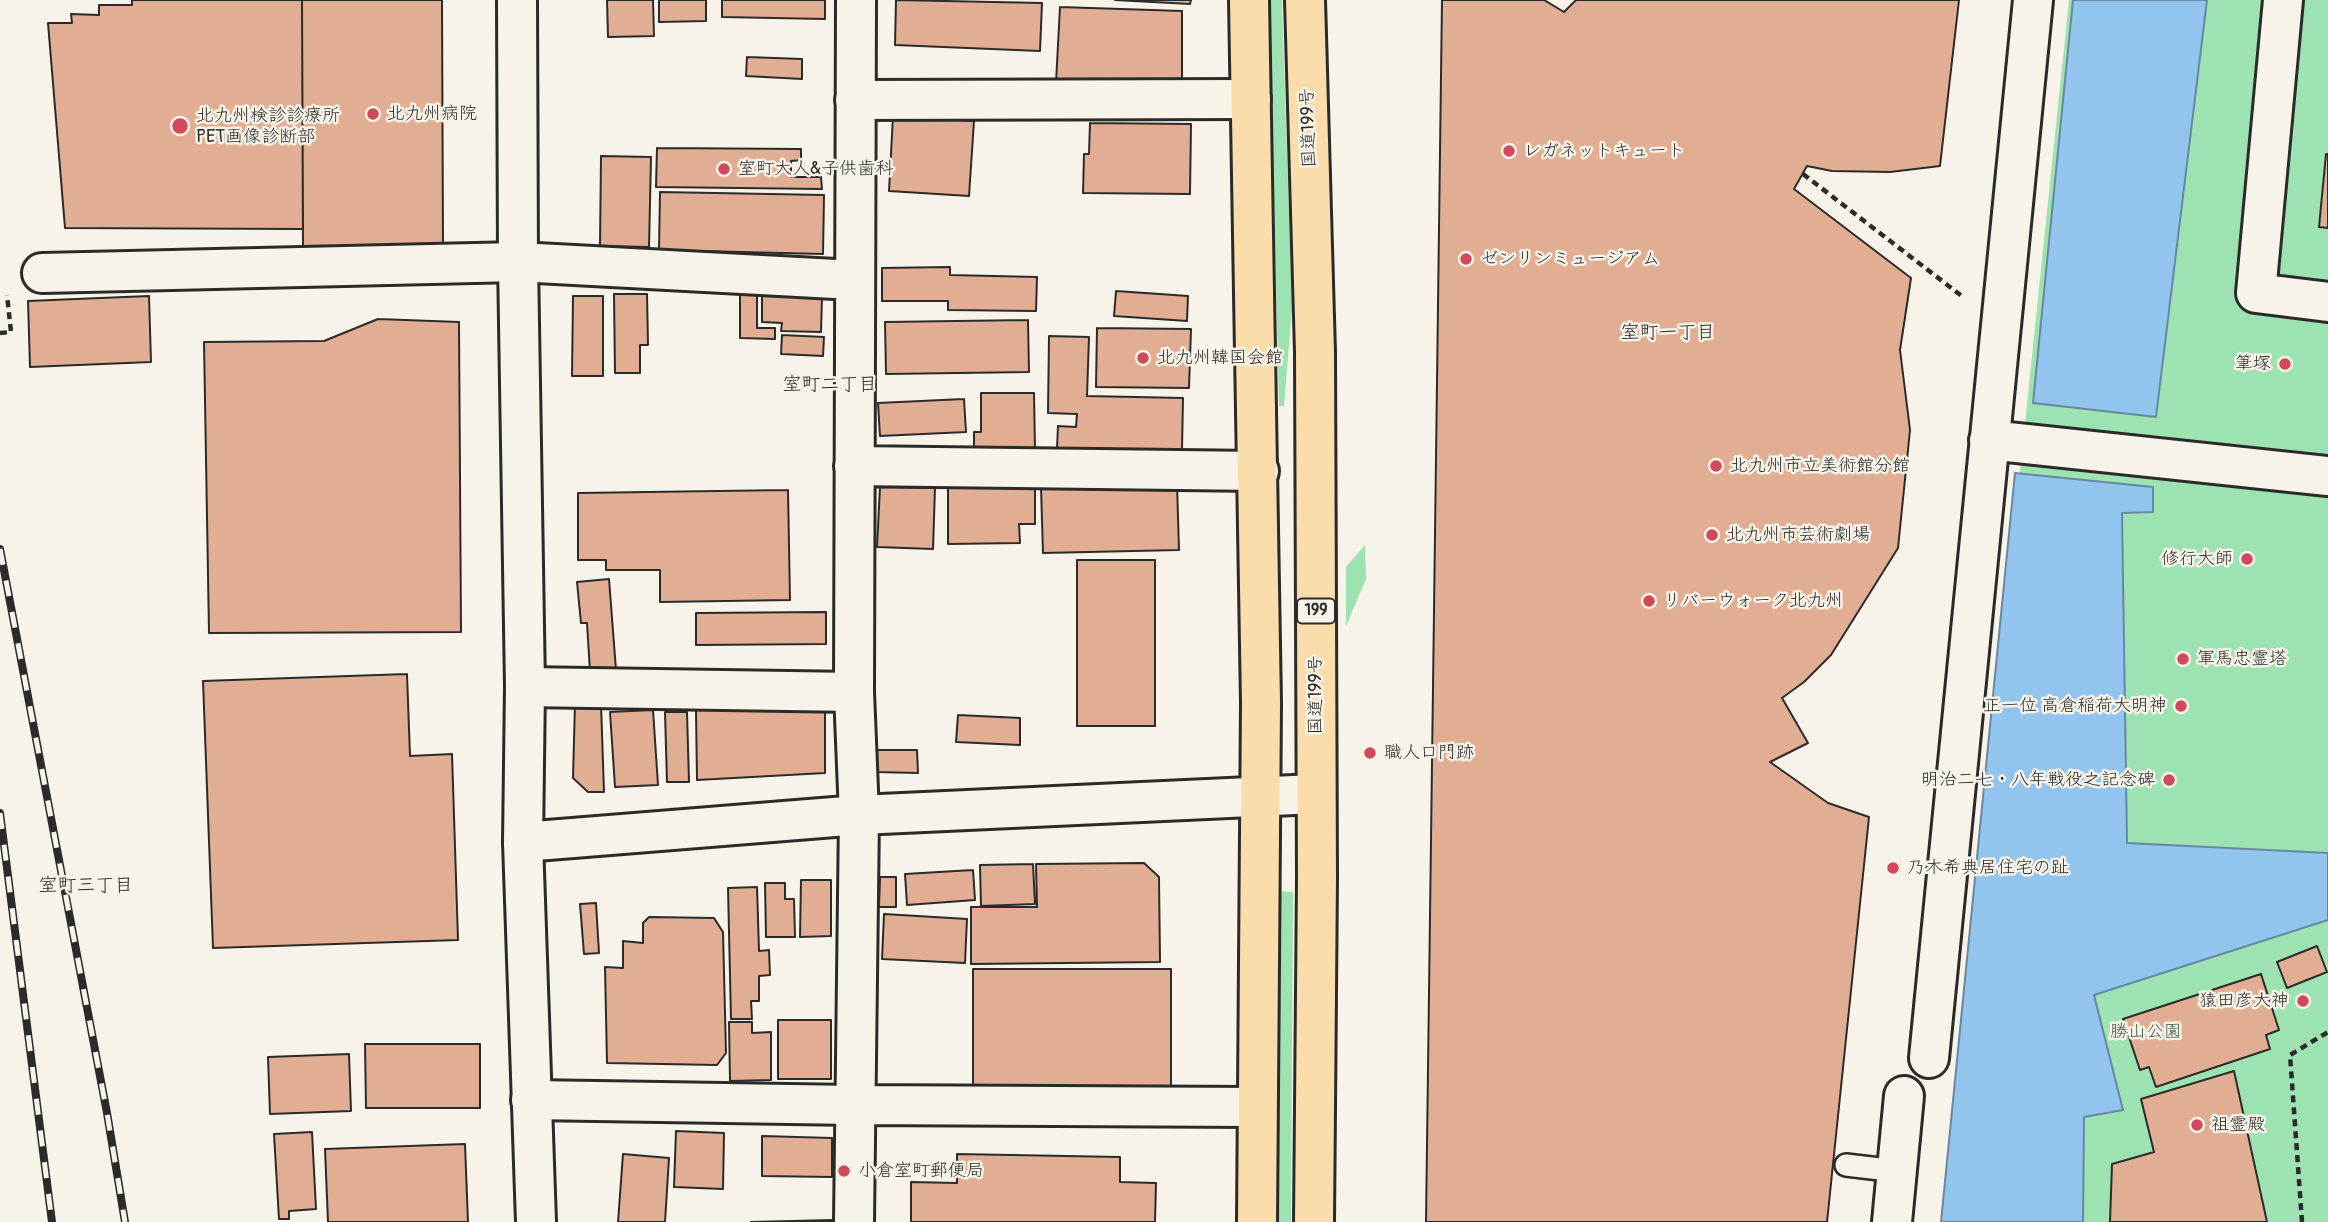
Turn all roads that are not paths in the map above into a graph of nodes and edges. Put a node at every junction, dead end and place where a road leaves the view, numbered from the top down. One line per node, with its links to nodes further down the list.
1 (517, 0): 9 (street)
2 (856, 0): 8 (street)
3 (1249, 0): 7 (highway)
4 (1305, 0): 19 (highway, 国道199号 / 199)
5 (2033, 0): 13 (street)
6 (2283, 0): 12 (street)
7 (1251, 99): 8 (street); 15 (highway)
8 (855, 100): 11 (street)
9 (518, 262): 10 (street); 11 (street); 17 (street)
10 (42, 273)
11 (854, 280): 14 (street)
12 (2328, 302)
13 (1989, 440): 16 (street); 23 (street)
14 (854, 466): 15 (street); 18 (street)
15 (1259, 471): 20 (highway)
16 (2328, 476)
17 (525, 687): 18 (street); 22 (street)
18 (854, 692): 21 (street)
19 (1316, 794): 20 (street); 33 (highway, 国道199号 / 199)
20 (1259, 795): 21 (street); 27 (highway)
21 (859, 816): 22 (street); 26 (street)
22 (523, 842): 25 (street)
23 (1929, 1058)
24 (1905, 1096): 29 (street)
25 (531, 1100): 26 (street); 30 (street)
26 (854, 1105): 27 (street); 31 (street)
27 (1256, 1107): 32 (highway)
28 (1846, 1165): 29 (lane)
29 (1897, 1171): 34 (street)
30 (536, 1222)
31 (854, 1222)
32 (1256, 1222)
33 (1314, 1222)
34 (1892, 1222)

